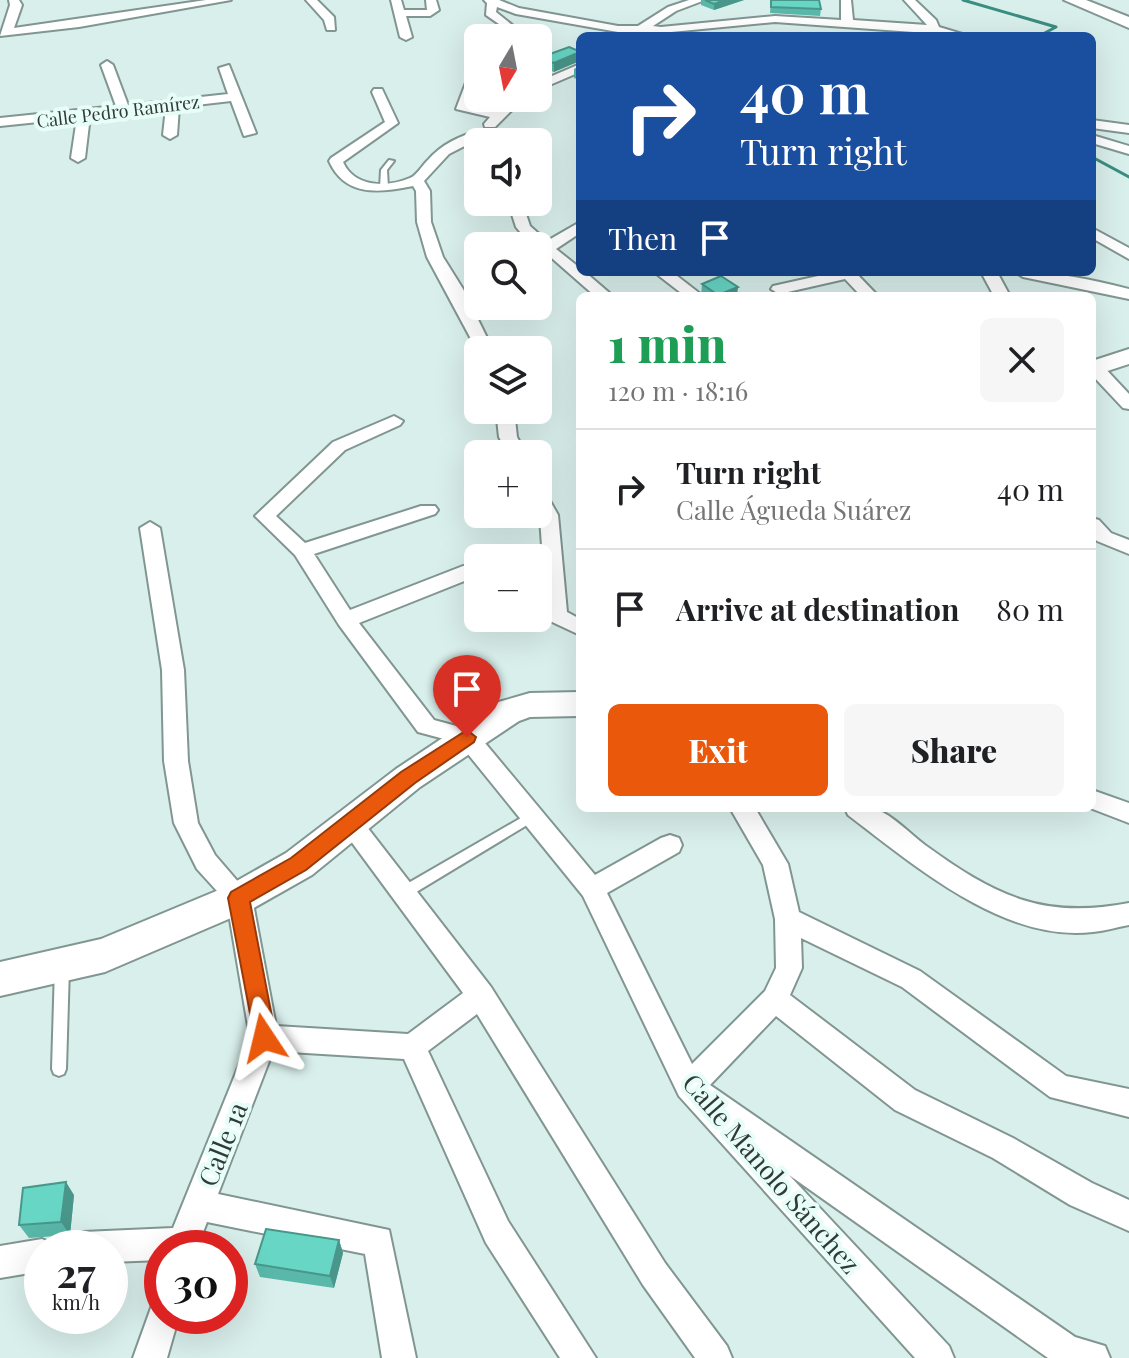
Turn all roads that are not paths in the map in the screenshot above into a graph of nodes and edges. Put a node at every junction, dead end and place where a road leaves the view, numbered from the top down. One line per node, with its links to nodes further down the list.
1 (14, 0): 27 (street)
2 (135, 0): 14 (street)
3 (226, 0): 14 (street)
4 (311, 0): 20 (street)
5 (396, 0): 13 (street)
6 (431, 0): 13 (street)
7 (700, 0): 22 (street)
8 (846, 0): 18 (street)
9 (909, 0): 21 (street)
10 (1072, 0): 17 (street)
11 (490, 2): 19 (street); 22 (street)
12 (799, 6): 15 (street)
13 (399, 13): 28 (street)
14 (135, 15): 27 (street)
15 (799, 20): 16 (street); 24 (street)
16 (826, 21): 18 (street); 25 (street)
17 (1128, 22)
18 (847, 23): 21 (street)
19 (504, 24)
20 (331, 28)
21 (934, 29): 26 (street)
22 (640, 30): 23 (street)
23 (653, 32)
24 (667, 32)
25 (825, 32)
26 (946, 32)
27 (3, 33)
28 (406, 37)
29 (107, 65): 36 (street)
30 (225, 68): 34 (street)
31 (576, 70): 32 (street)
32 (552, 80)
33 (378, 92): 53 (street)
34 (235, 97): 35 (street, Calle Pedro Ramírez); 45 (street)
35 (173, 104): 36 (street, Calle Pedro Ramírez); 46 (street)
36 (123, 109): 39 (street, Calle Pedro Ramírez)
37 (484, 112): 40 (street)
38 (501, 112): 40 (street)
39 (84, 114): 41 (street, Calle Pedro Ramírez); 50 (street)
40 (499, 114): 43 (street)
41 (0, 122)
42 (1096, 125): 44 (street)
43 (488, 128)
44 (1129, 129)
45 (249, 133)
46 (170, 135)
47 (464, 138): 52 (street)
48 (1096, 140): 49 (street)
49 (1129, 150)
50 (78, 158)
51 (391, 161): 53 (lane)
52 (417, 181): 53 (street); 70 (street)
53 (384, 188)
54 (576, 229): 56 (street)
55 (1096, 234): 58 (street)
56 (552, 245)
57 (552, 252): 59 (street)
58 (1129, 254)
59 (576, 272)
60 (581, 276): 66 (street)
61 (668, 276): 67 (street)
62 (831, 276): 65 (street)
63 (850, 276): 68 (street)
64 (1047, 276): 69 (street)
65 (776, 286)
66 (600, 292)
67 (690, 292)
68 (866, 292)
69 (1129, 294)
70 (478, 336)
71 (1129, 356): 72 (street)
72 (1096, 367)
73 (1096, 370): 74 (street)
74 (1129, 404)
75 (394, 421): 81 (street)
76 (428, 510): 81 (street)
77 (150, 528): 96 (street)
78 (549, 528): 84 (street)
79 (1096, 528): 80 (street)
80 (1129, 548)
81 (302, 551): 83 (street)
82 (464, 573): 83 (street)
83 (346, 620): 86 (street)
84 (576, 626)
85 (576, 704): 86 (street)
86 (467, 737): 91 (street, Calle Manolo Sánchez); 92 (street)
87 (1096, 801): 90 (street)
88 (744, 812): 98 (street)
89 (862, 812): 97 (street)
90 (1129, 813)
91 (533, 816): 94 (street, Calle Manolo Sánchez); 95 (lane)
92 (351, 825): 95 (street); 96 (street)
93 (670, 845): 94 (street)
94 (592, 889): 106 (street, Calle Manolo Sánchez)
95 (403, 893): 101 (street)
96 (239, 898): 99 (street); 103 (street)
97 (1129, 914)
98 (788, 919): 102 (street); 107 (street)
99 (62, 966): 100 (street); 105 (lane)
100 (0, 979)
101 (481, 996): 104 (street); 117 (street)
102 (775, 999): 106 (street); 109 (street)
103 (264, 1038): 104 (street); 108 (street, Calle 1a)
104 (412, 1047): 116 (street)
105 (59, 1069)
106 (689, 1087): 118 (street, Calle Manolo Sánchez); 119 (street)
107 (1129, 1103)
108 (197, 1205): 110 (street, Calle 1a); 115 (street)
109 (1129, 1216)
110 (188, 1230)
111 (24, 1258): 112 (street)
112 (0, 1262)
113 (157, 1334): 114 (street)
114 (150, 1358)
115 (399, 1358)
116 (579, 1358)
117 (715, 1358)
118 (937, 1358)
119 (1093, 1358)

